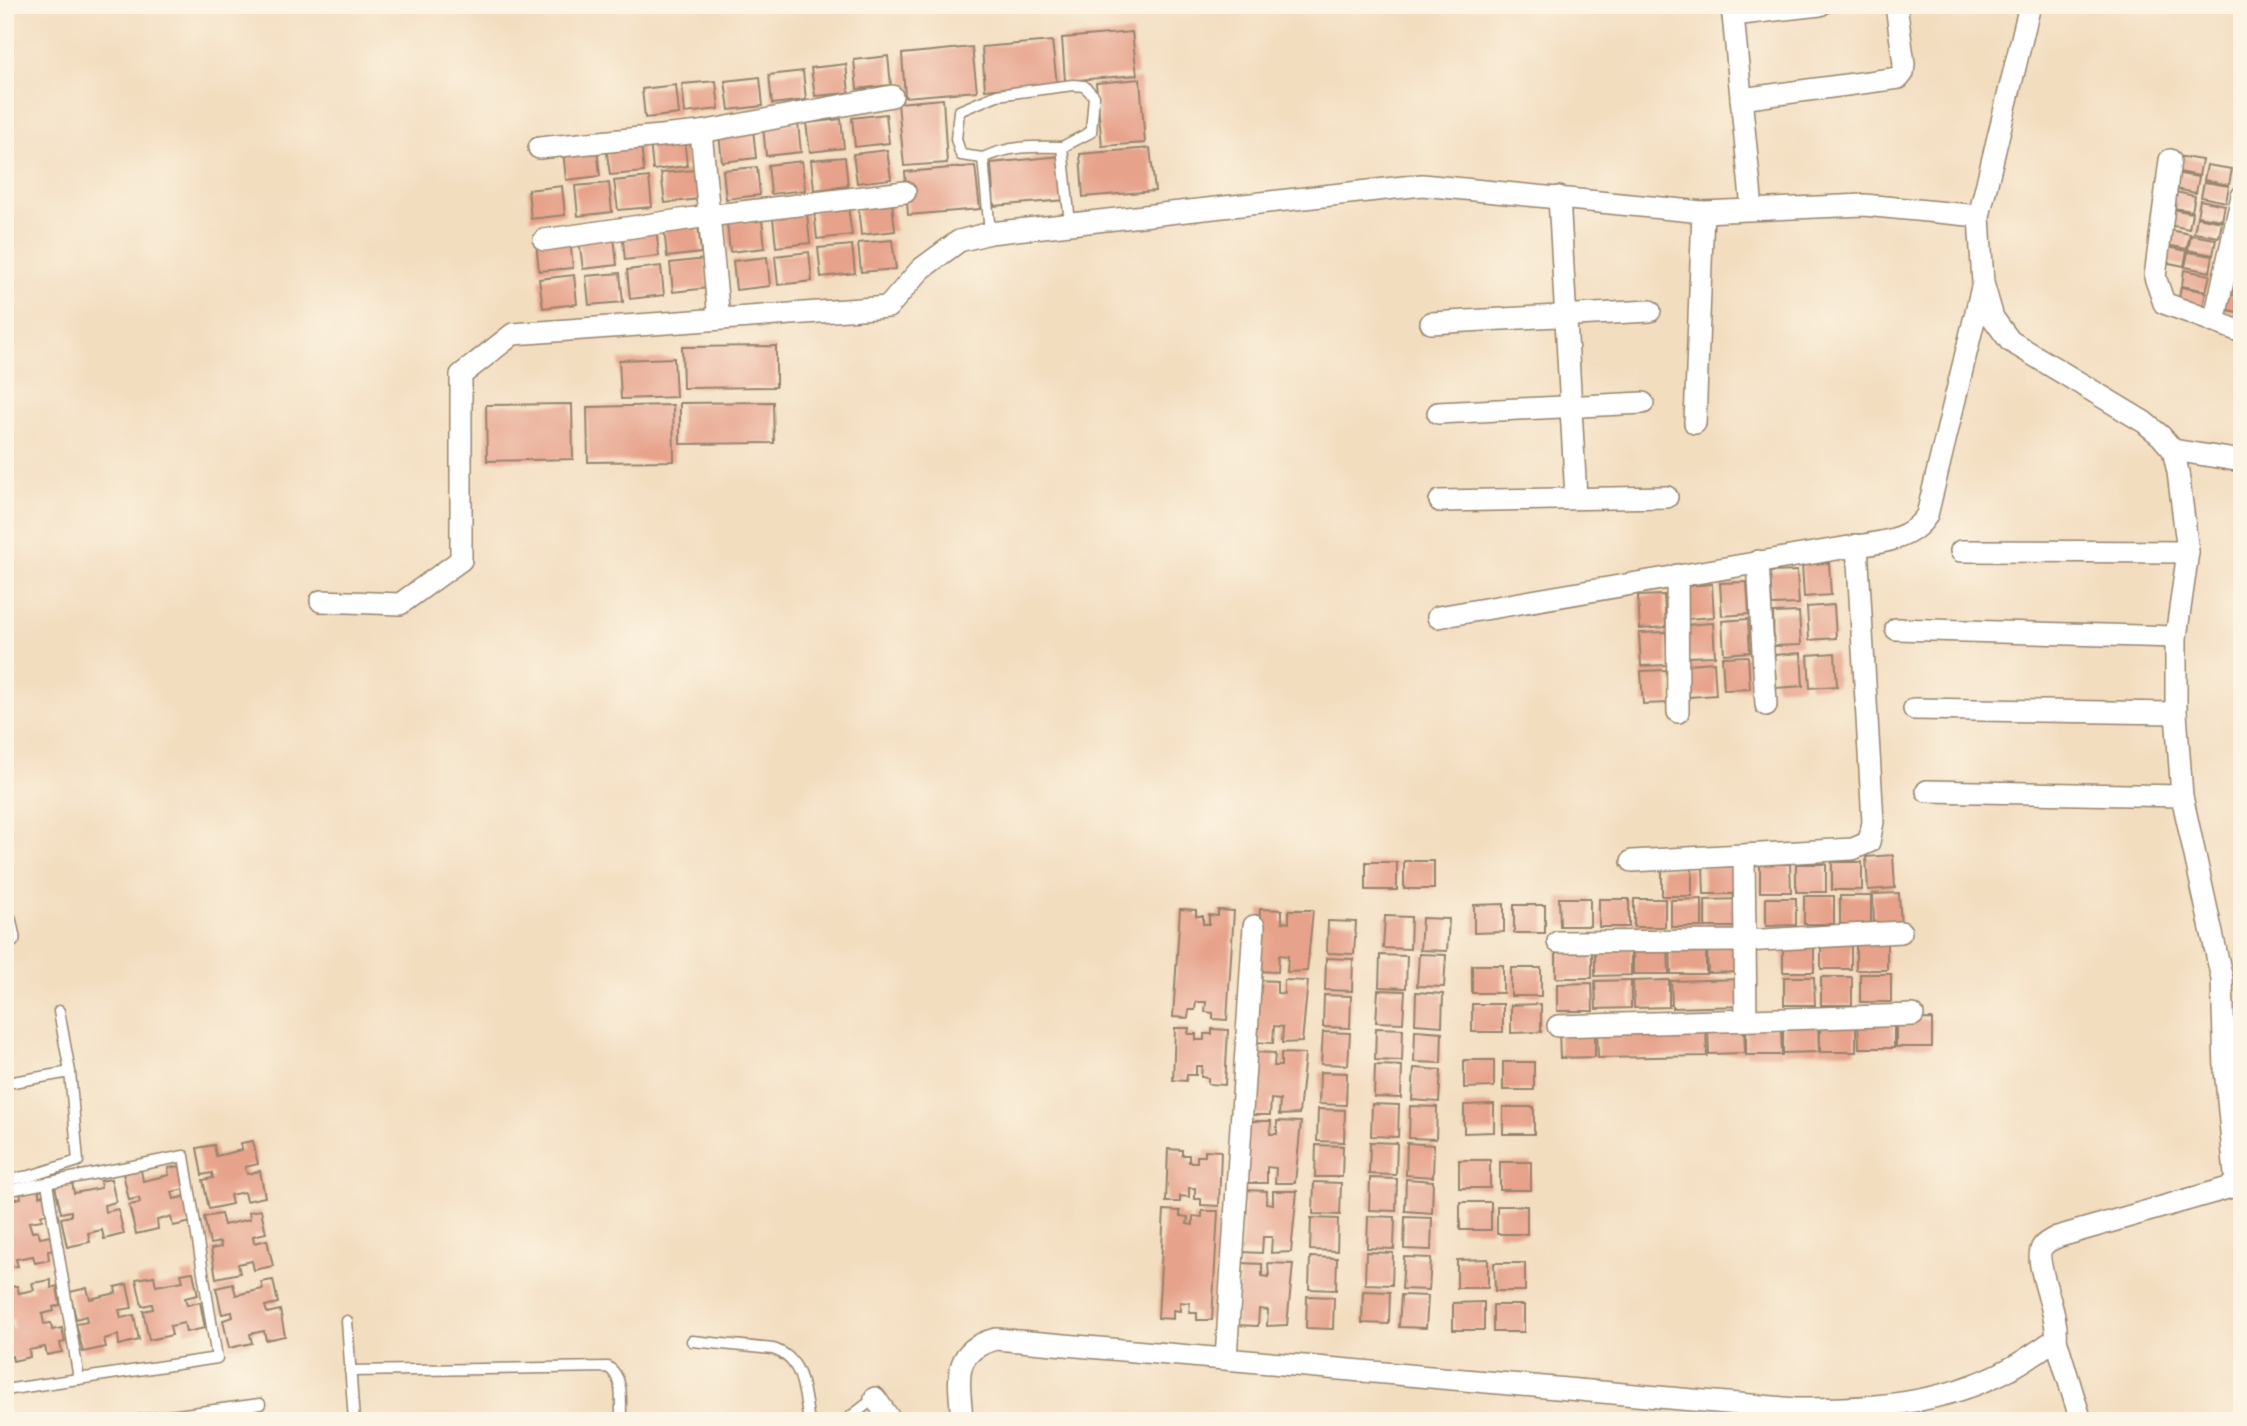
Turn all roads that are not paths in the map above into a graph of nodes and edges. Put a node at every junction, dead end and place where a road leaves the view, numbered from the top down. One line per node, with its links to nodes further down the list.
1 (1820, 5): 4 (street)
2 (1896, 5): 6 (street)
3 (2030, 5): 18 (street)
4 (1732, 10): 6 (street)
5 (892, 96): 7 (street)
6 (1741, 99): 15 (street)
7 (701, 132): 9 (street); 17 (street)
8 (1062, 147): 10 (lane); 10 (lane); 19 (lane)
9 (539, 148)
10 (983, 158): 20 (lane)
11 (2170, 160): 26 (street)
12 (905, 192): 17 (street)
13 (2242, 196): 26 (street)
14 (1559, 197): 16 (street); 19 (street); 24 (street)
15 (1752, 209): 16 (street); 18 (street)
16 (1703, 212): 32 (street)
17 (708, 216): 21 (street); 25 (street)
18 (1979, 216): 22 (street)
19 (1070, 223): 20 (street)
20 (990, 233): 25 (street)
21 (544, 240)
22 (1983, 283): 33 (street); 38 (street)
23 (1650, 311): 24 (street)
24 (1565, 317): 27 (street); 30 (street)
25 (719, 319): 43 (street)
26 (2214, 322): 28 (street)
27 (1431, 323)
28 (2242, 332)
29 (1643, 403): 30 (street)
30 (1571, 408): 31 (street); 35 (street)
31 (1438, 413)
32 (1695, 423)
33 (2173, 450): 34 (street); 40 (street)
34 (2242, 461)
35 (1576, 497): 36 (street); 37 (street)
36 (1667, 497)
37 (1440, 501)
38 (1857, 545): 41 (street); 53 (street)
39 (1961, 551): 40 (street)
40 (2188, 552): 46 (street)
41 (1758, 561): 42 (street); 47 (street)
42 (1678, 575): 44 (street); 49 (street)
43 (321, 601)
44 (1438, 617)
45 (1896, 629): 46 (street)
46 (2176, 637): 50 (street)
47 (1766, 705)
48 (1914, 709): 50 (street)
49 (1678, 712)
50 (2176, 713): 52 (street)
51 (1927, 791): 52 (street)
52 (2182, 796): 69 (street)
53 (1744, 856): 54 (street); 59 (street)
54 (1632, 862)
55 (5, 919): 58 (street)
56 (1254, 926): 74 (street)
57 (1901, 932): 59 (street)
58 (5, 939)
59 (1745, 941): 60 (street); 63 (street)
60 (1558, 942)
61 (59, 1011): 65 (lane)
62 (1913, 1014): 63 (street)
63 (1746, 1020): 64 (street)
64 (1558, 1026)
65 (70, 1072): 66 (lane); 67 (lane)
66 (13, 1082)
67 (5, 1180)
68 (47, 1183): 70 (lane); 76 (lane); 76 (lane)
69 (2239, 1185): 72 (street)
70 (5, 1191)
71 (347, 1321): 75 (lane)
72 (2056, 1339): 74 (street); 87 (street)
73 (692, 1341): 83 (lane)
74 (1226, 1358): 86 (street)
75 (351, 1371): 81 (lane); 82 (lane)
76 (79, 1379): 77 (lane)
77 (5, 1390)
78 (875, 1398): 84 (lane); 85 (street)
79 (260, 1404): 80 (lane)
80 (132, 1421)
81 (354, 1421)
82 (621, 1421)
83 (809, 1421)
84 (845, 1421)
85 (891, 1421)
86 (962, 1421)
87 (2081, 1421)

